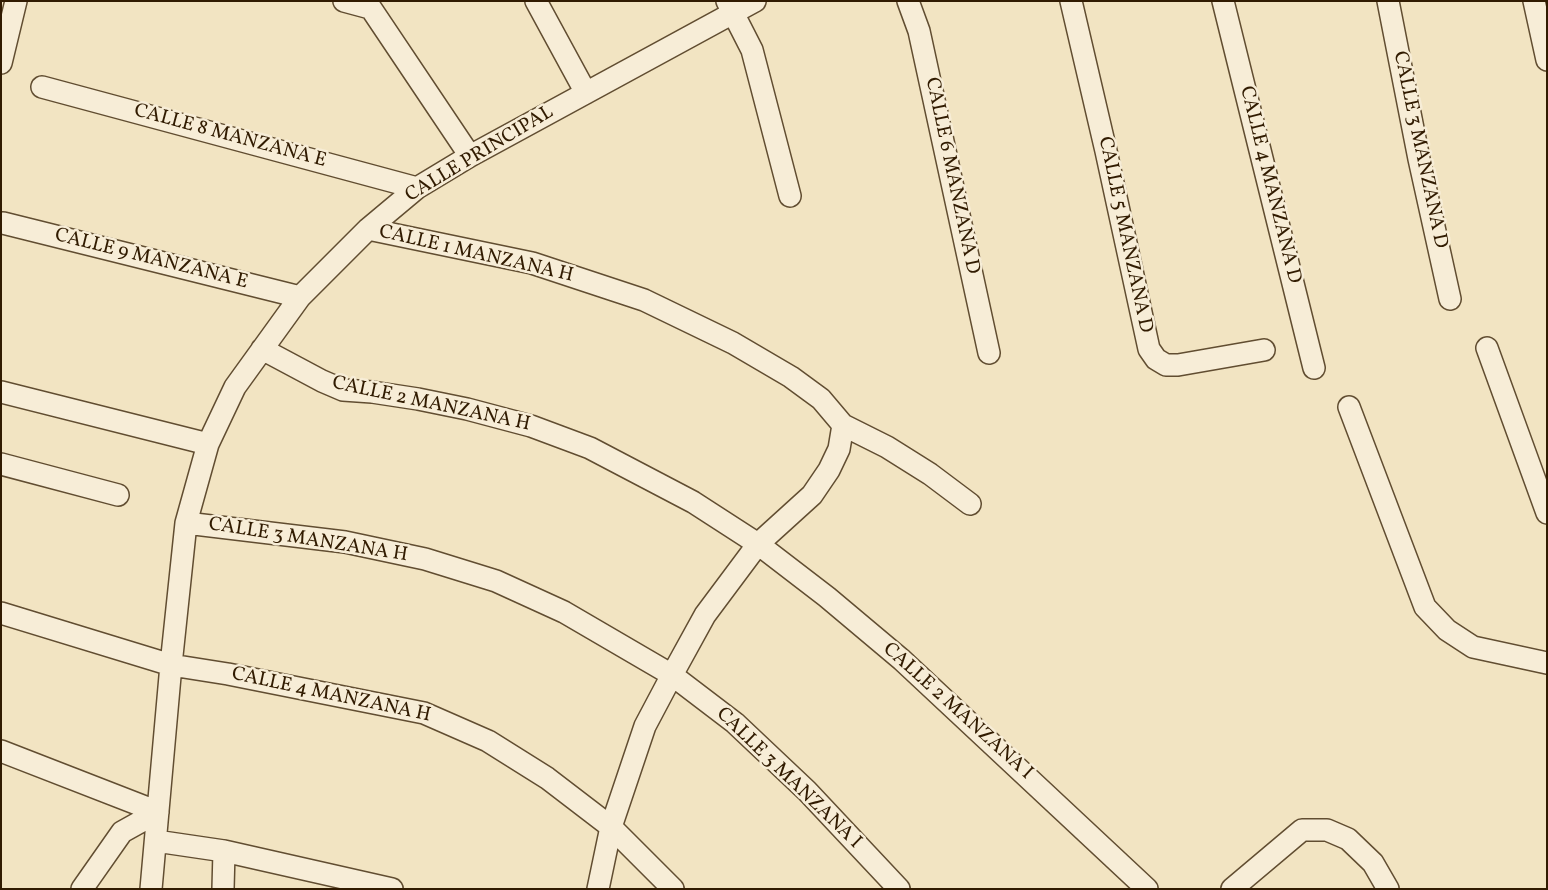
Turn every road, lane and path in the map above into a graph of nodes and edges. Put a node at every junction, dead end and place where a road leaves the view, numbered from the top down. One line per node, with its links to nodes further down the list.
1 (16, 1): 13 (street)
2 (344, 1): 10 (street)
3 (536, 1): 15 (street)
4 (755, 1): 11 (street, CALLE PRINCIPAL)
5 (908, 1): 26 (street, CALLE 6 MANZANA D)
6 (1071, 1): 25 (street, CALLE 5 MANZANA D)
7 (1223, 1): 27 (street, CALLE 4 MANZANA D)
8 (1388, 1): 22 (street, CALLE 3 MANZANA D)
9 (1534, 1): 12 (street)
10 (368, 5): 16 (street)
11 (730, 7): 15 (street, CALLE PRINCIPAL); 18 (street)
12 (1547, 60)
13 (1, 63)
14 (42, 87): 17 (street, CALLE 8 MANZANA E)
15 (586, 93): 16 (street, CALLE PRINCIPAL)
16 (470, 156): 17 (street, CALLE PRINCIPAL)
17 (417, 188): 20 (street, CALLE PRINCIPAL)
18 (790, 196)
19 (2, 223): 21 (street, CALLE 9 MANZANA E)
20 (368, 229): 21 (street, CALLE PRINCIPAL); 30 (street, CALLE 1 MANZANA H)
21 (300, 297): 24 (street, CALLE PRINCIPAL)
22 (1450, 299)
23 (1487, 348): 35 (street)
24 (262, 349): 31 (street, CALLE PRINCIPAL); 37 (street, CALLE 2 MANZANA H)
25 (1264, 350)
26 (989, 353)
27 (1314, 368)
28 (1, 392): 31 (street)
29 (1349, 406): 39 (street)
30 (843, 425): 34 (street); 37 (street)
31 (208, 444): 36 (street, CALLE PRINCIPAL)
32 (1, 464): 33 (street)
33 (118, 495)
34 (970, 504)
35 (1547, 513)
36 (186, 523): 40 (street, CALLE PRINCIPAL); 41 (street, CALLE 3 MANZANA H)
37 (758, 544): 41 (street); 54 (street, CALLE 2 MANZANA I)
38 (1, 613): 40 (street, CALLE 4 MANZANA H)
39 (1547, 663)
40 (171, 665): 43 (street, CALLE PRINCIPAL); 44 (street, CALLE 4 MANZANA H)
41 (672, 674): 44 (street); 53 (street, CALLE 3 MANZANA I)
42 (1, 751): 43 (street)
43 (158, 812): 45 (street, CALLE PRINCIPAL); 47 (street)
44 (611, 827): 51 (street); 52 (street, CALLE 4 MANZANA H)
45 (156, 841): 46 (street); 48 (street, CALLE PRINCIPAL)
46 (224, 852): 49 (street); 50 (street)
47 (82, 889)
48 (151, 889)
49 (222, 889)
50 (392, 889)
51 (598, 889)
52 (673, 889)
53 (899, 889)
54 (1147, 889)
55 (1232, 889): 56 (street)
56 (1388, 889)

